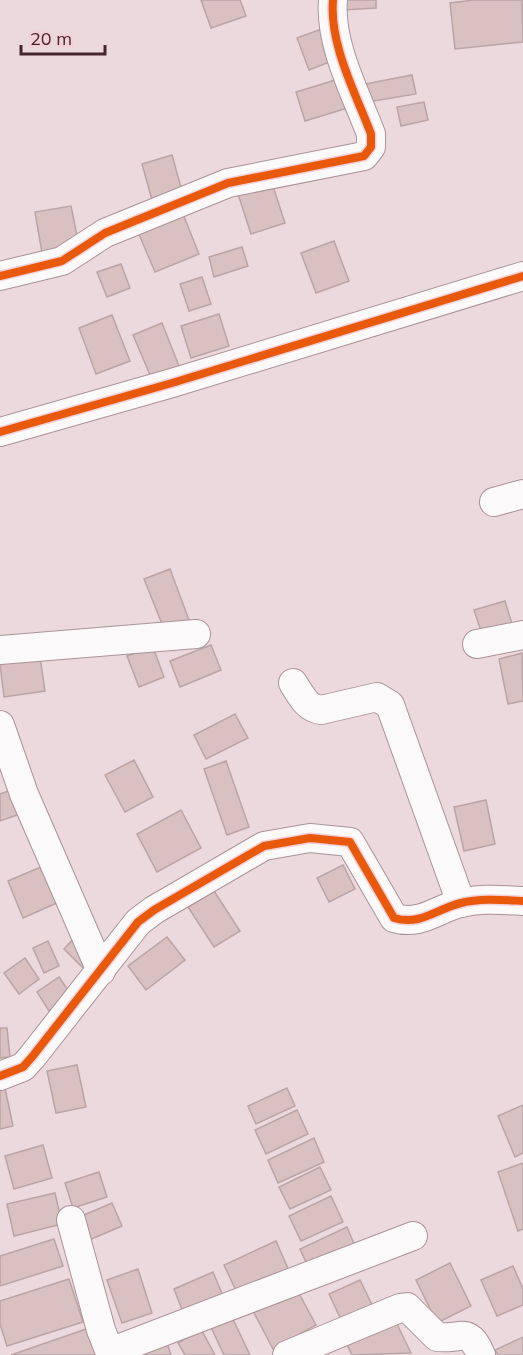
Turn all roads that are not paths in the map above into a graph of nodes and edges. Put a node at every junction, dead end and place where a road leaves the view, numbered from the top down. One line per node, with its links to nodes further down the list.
1 (333, 0): 2 (street)
2 (0, 276)
3 (523, 276): 4 (street)
4 (0, 432)
5 (523, 494): 6 (street)
6 (495, 502)
7 (196, 634): 10 (street)
8 (523, 635): 9 (street)
9 (477, 644)
10 (0, 650)
11 (293, 683): 14 (street)
12 (0, 725): 15 (street)
13 (523, 901): 14 (street)
14 (461, 903): 15 (street)
15 (101, 971): 16 (street)
16 (0, 1076)
17 (71, 1220): 19 (street)
18 (413, 1236): 19 (street)
19 (111, 1354)
20 (287, 1355): 21 (street)
21 (481, 1355)

